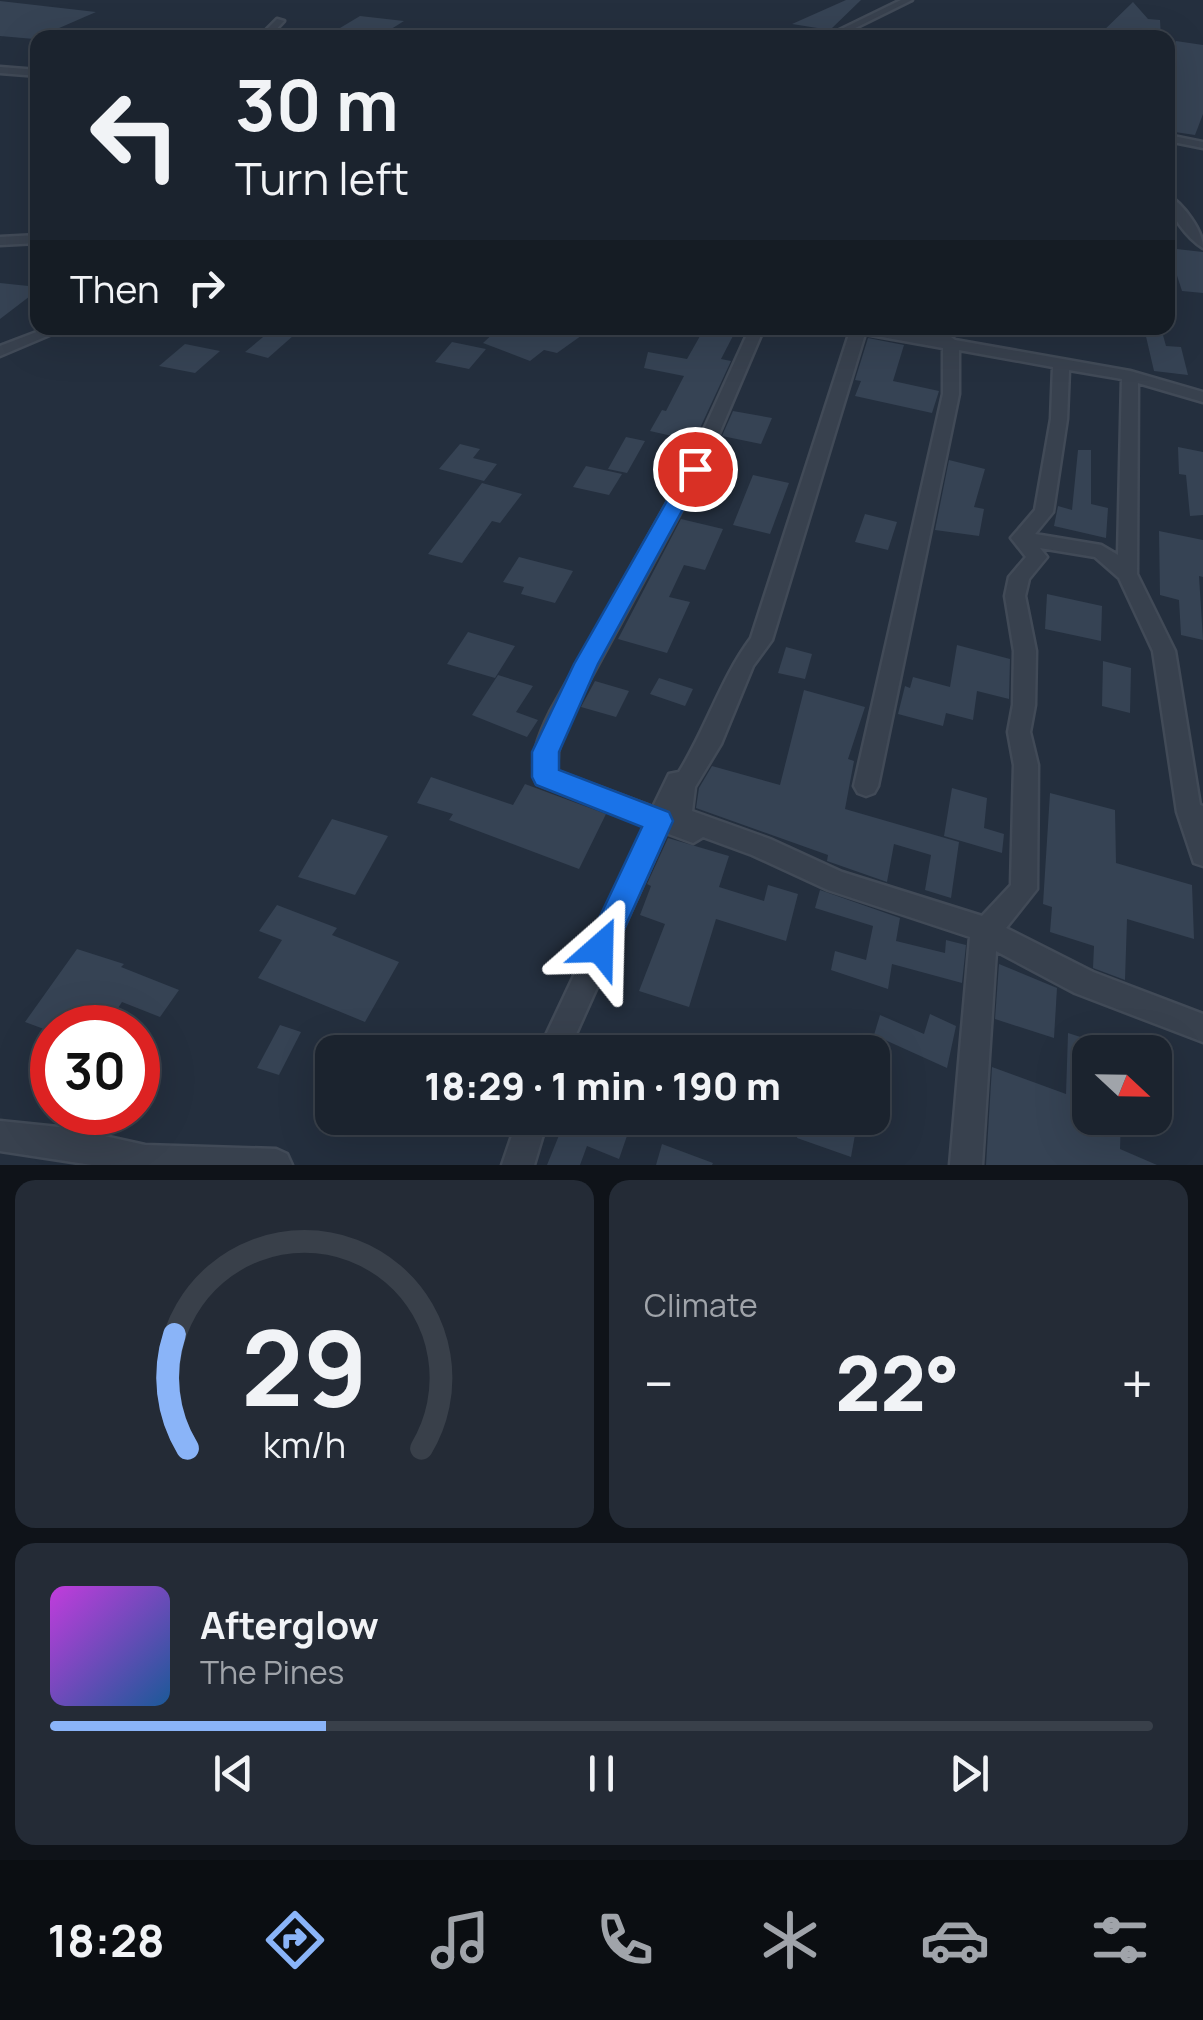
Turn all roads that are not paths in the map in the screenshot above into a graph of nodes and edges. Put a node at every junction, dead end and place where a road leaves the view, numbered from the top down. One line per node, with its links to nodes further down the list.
1 (908, 0): 4 (street)
2 (280, 21): 3 (street)
3 (275, 30)
4 (844, 30)
5 (0, 70): 6 (street)
6 (30, 72)
7 (1175, 139): 8 (street)
8 (1203, 145)
9 (1175, 207): 12 (street)
10 (30, 240): 11 (street)
11 (0, 241)
12 (1203, 244)
13 (42, 335): 19 (street)
14 (753, 335): 28 (street)
15 (857, 335): 30 (street)
16 (897, 335): 18 (street)
17 (939, 335): 18 (street)
18 (951, 345): 20 (street); 26 (street)
19 (0, 351)
20 (1061, 363): 21 (street); 23 (street)
21 (1130, 376): 22 (street); 24 (street)
22 (1203, 397)
23 (1022, 538): 24 (street); 31 (street)
24 (1127, 574): 27 (street)
25 (693, 748): 28 (street)
26 (866, 786)
27 (1196, 815): 29 (street)
28 (659, 821): 30 (street); 33 (street)
29 (1203, 855)
30 (818, 873): 31 (street)
31 (984, 933): 32 (street); 38 (street)
32 (1203, 1028)
33 (561, 1035)
34 (528, 1135): 37 (street)
35 (0, 1136): 36 (street)
36 (276, 1165)
37 (518, 1165)
38 (966, 1165)

